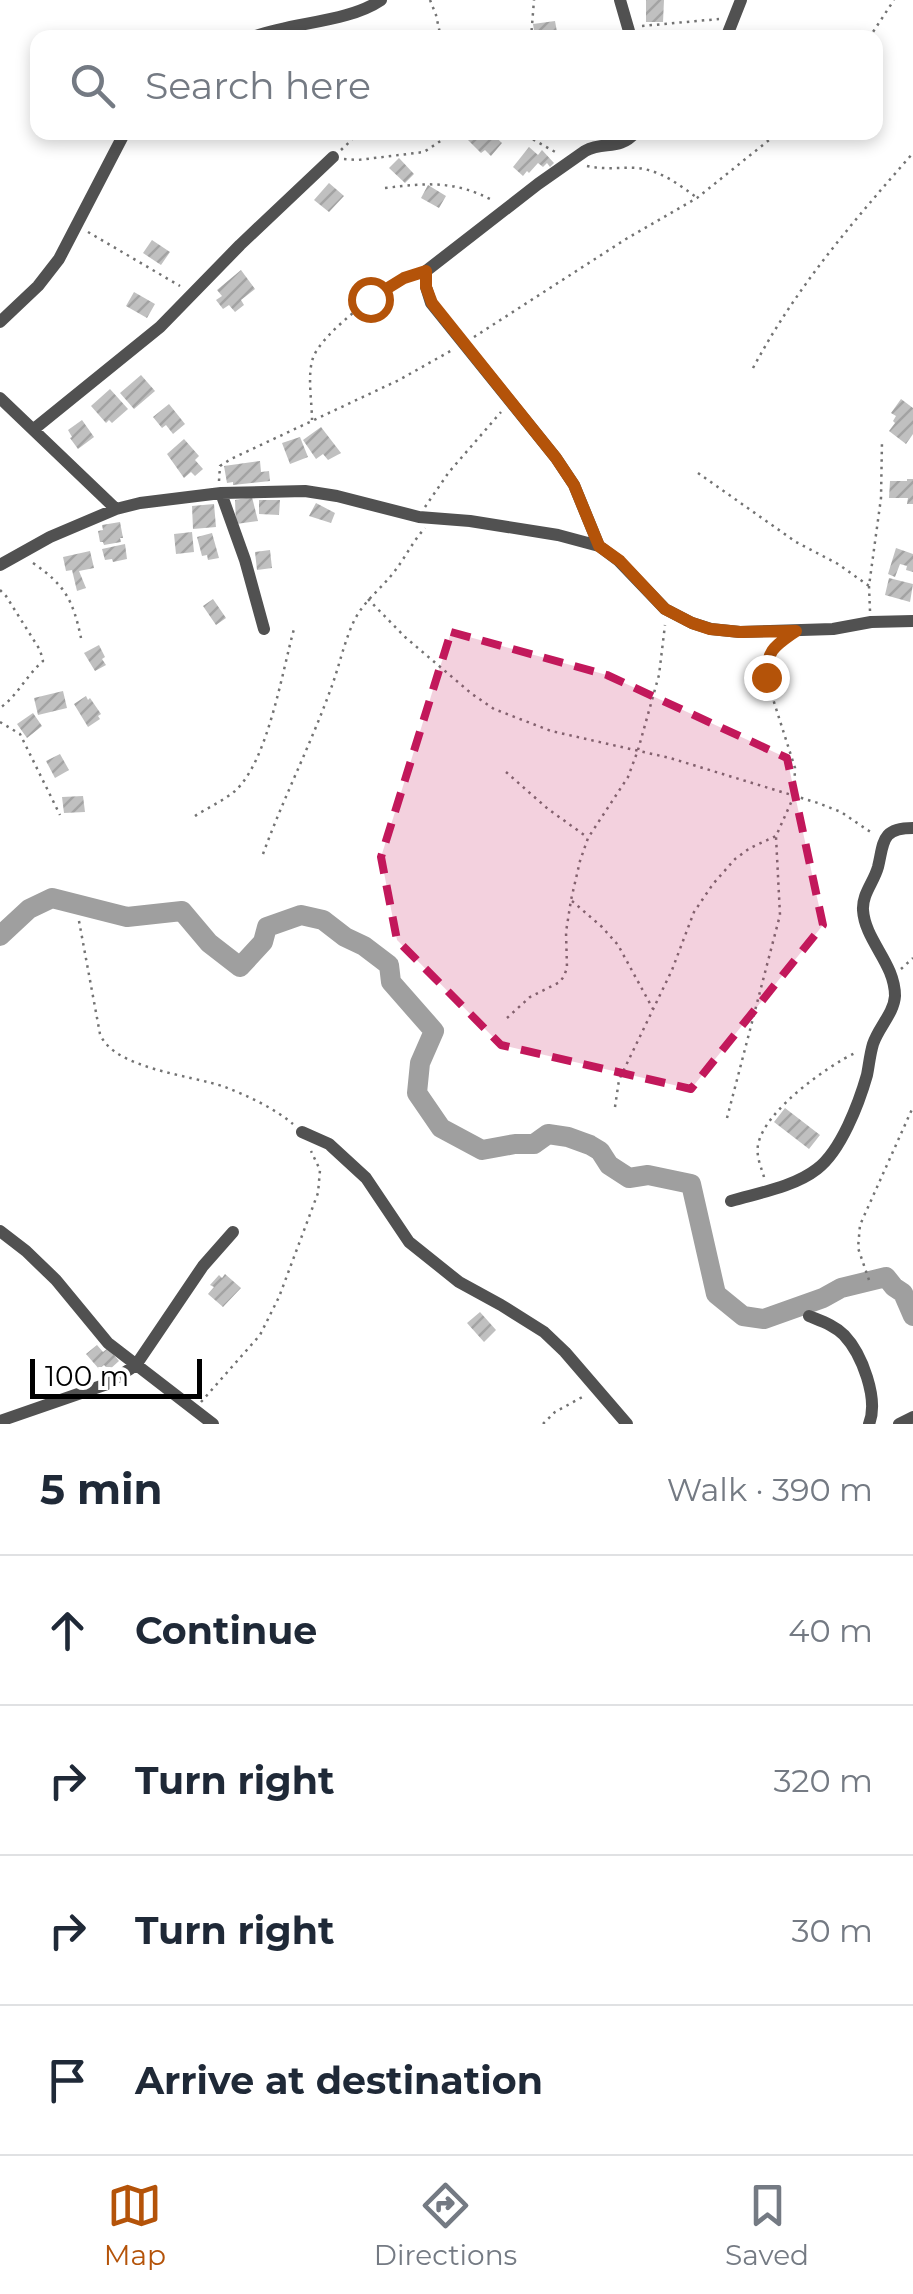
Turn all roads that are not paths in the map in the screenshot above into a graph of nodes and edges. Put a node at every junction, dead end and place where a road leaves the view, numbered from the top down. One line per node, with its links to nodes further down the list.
1 (381, 0): 4 (street)
2 (620, 0): 5 (street)
3 (742, 0): 6 (street)
4 (270, 30)
5 (628, 30)
6 (729, 30)
7 (122, 140): 10 (street)
8 (629, 140): 15 (street)
9 (332, 158): 12 (street)
10 (0, 322)
11 (0, 398): 12 (street)
12 (34, 430): 14 (street)
13 (222, 493): 14 (street); 15 (street); 18 (street)
14 (116, 509): 16 (street)
15 (599, 546): 17 (street)
16 (0, 566)
17 (913, 621)
18 (264, 629)
19 (913, 828): 21 (street)
20 (302, 1132): 29 (street)
21 (731, 1202)
22 (0, 1231): 25 (street)
23 (233, 1232): 25 (street)
24 (809, 1316): 30 (street)
25 (136, 1365): 27 (street); 28 (street)
26 (913, 1417): 31 (street)
27 (0, 1421)
28 (212, 1424)
29 (627, 1424)
30 (869, 1424)
31 (900, 1424)

